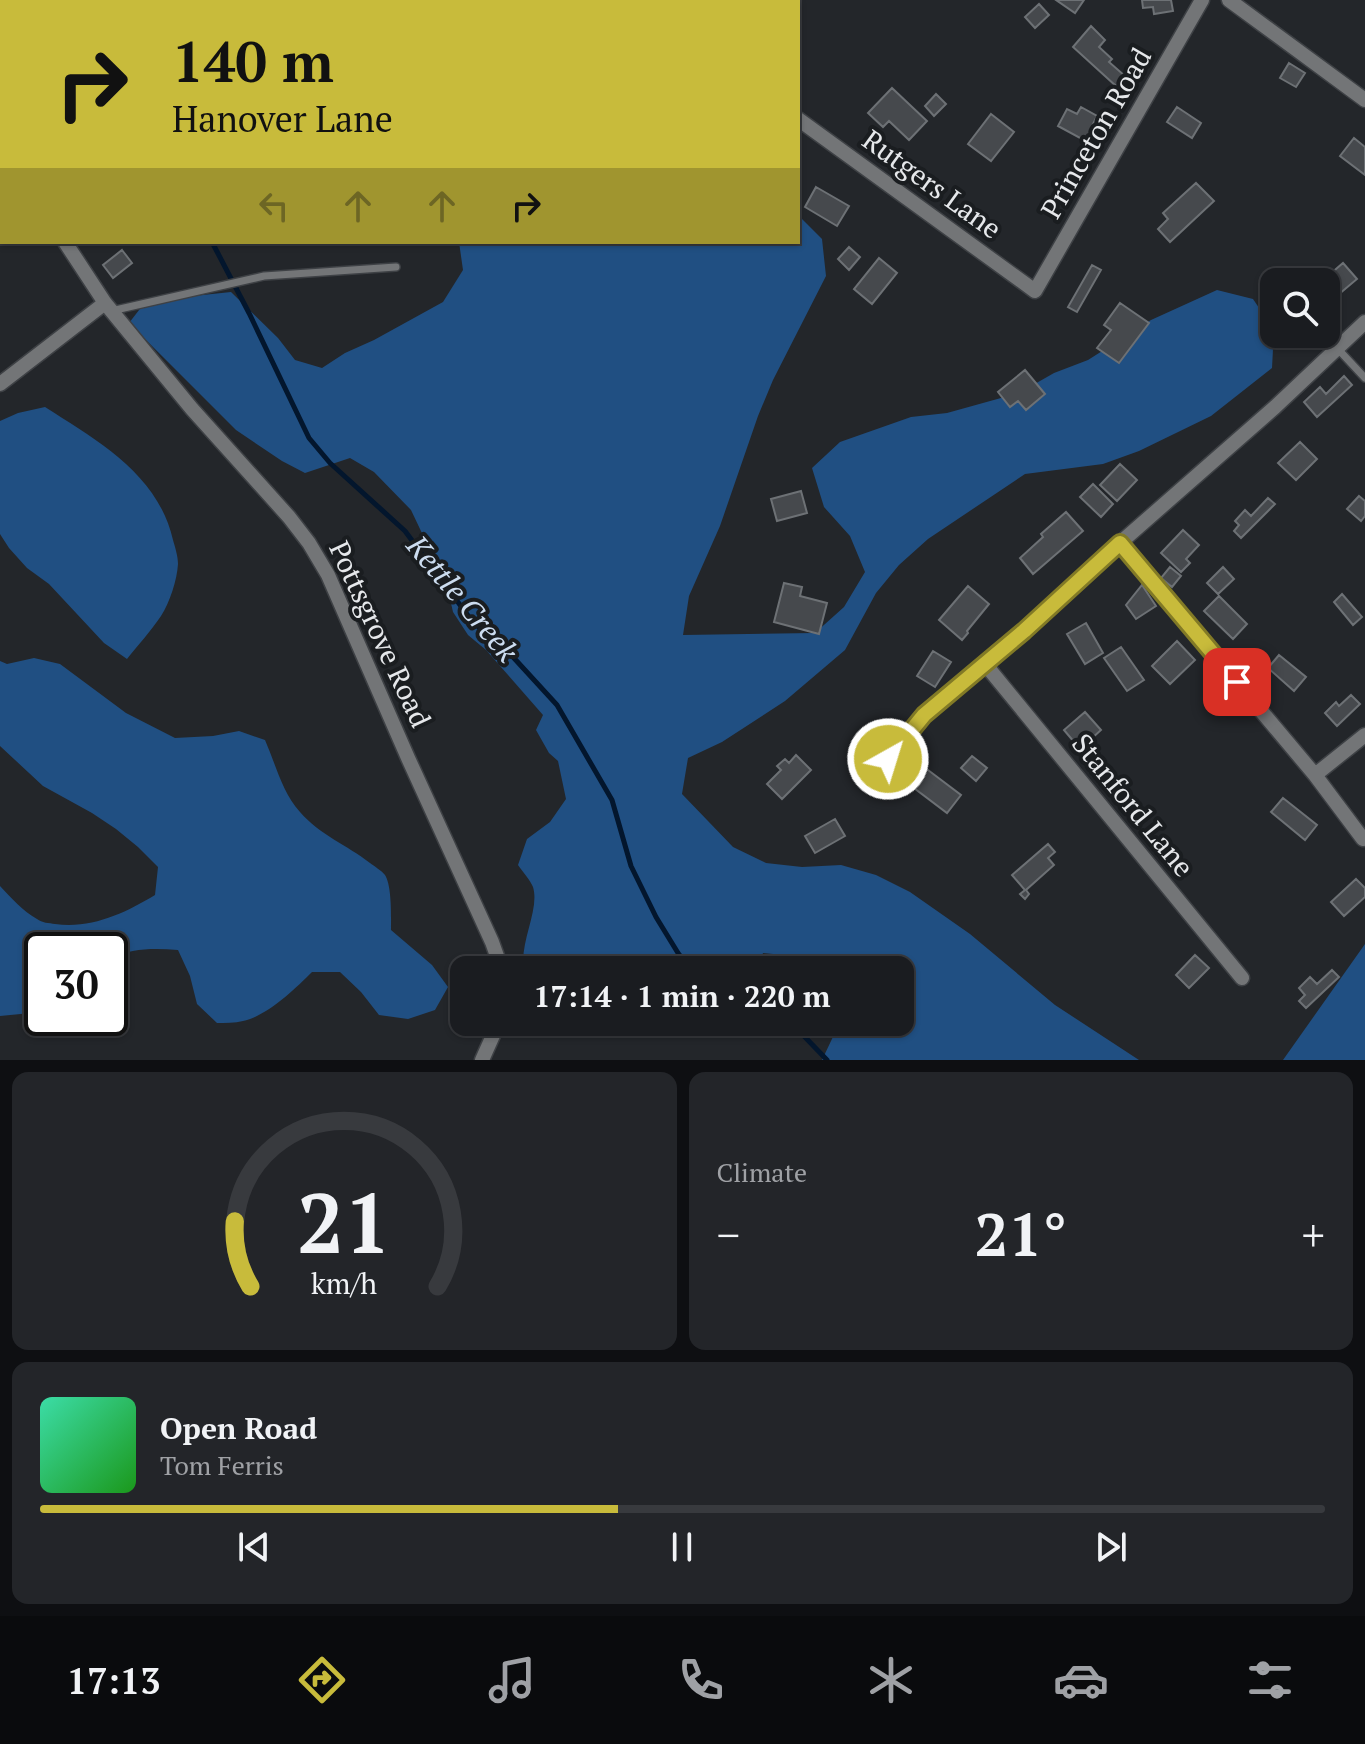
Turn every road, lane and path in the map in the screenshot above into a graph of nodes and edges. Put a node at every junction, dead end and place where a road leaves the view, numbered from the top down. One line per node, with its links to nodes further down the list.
1 (1202, 0): 7 (street, Princeton Road)
2 (1229, 0): 3 (street)
3 (1365, 100)
4 (800, 120): 7 (street, Rutgers Lane)
5 (66, 244): 8 (street, Pottsgrove Road)
6 (396, 267): 8 (lane)
7 (1035, 291)
8 (108, 307): 13 (street); 20 (street, Pottsgrove Road)
9 (1365, 322): 10 (street)
10 (1340, 345)
11 (1337, 348): 12 (lane); 14 (street)
12 (1365, 378)
13 (0, 384)
14 (1120, 543): 15 (street); 18 (street)
15 (985, 664): 17 (street); 21 (street, Stanford Lane)
16 (1365, 735): 18 (street)
17 (888, 759)
18 (1315, 775): 19 (street)
19 (1363, 839)
20 (497, 956)
21 (1242, 978)
22 (493, 1036): 23 (street)
23 (482, 1060)

